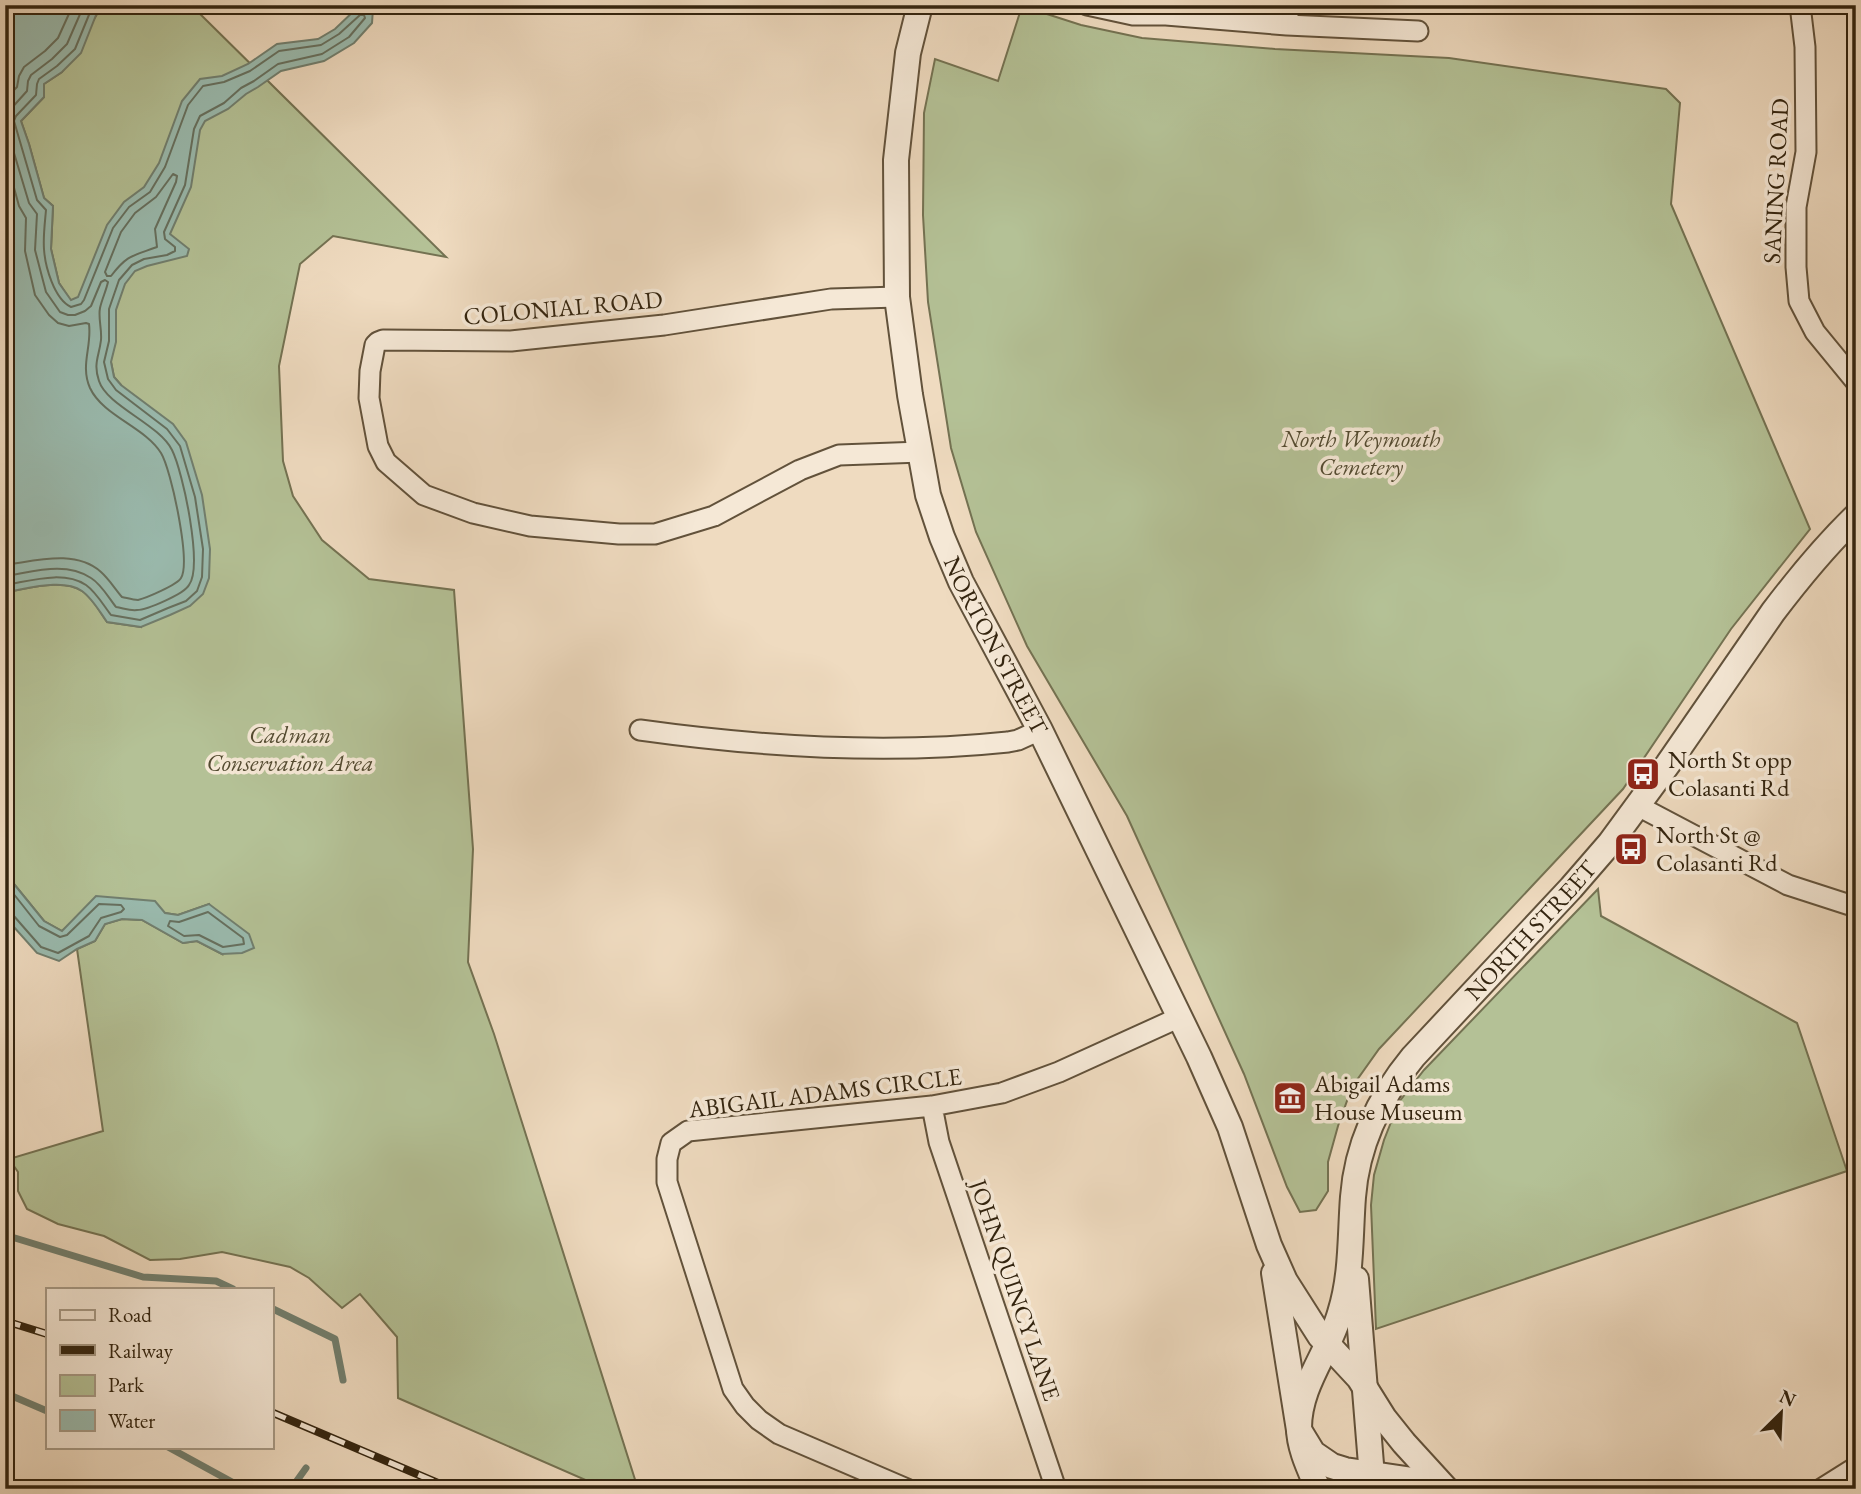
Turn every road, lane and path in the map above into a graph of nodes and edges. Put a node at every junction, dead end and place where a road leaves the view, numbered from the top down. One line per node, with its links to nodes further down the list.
1 (920, 5): 6 (street, NORTON STREET)
2 (1087, 5): 4 (street)
3 (1800, 5): 7 (street, SANING ROAD)
4 (1288, 15): 5 (street)
5 (1418, 31)
6 (897, 297): 8 (street, NORTON STREET); 8 (street, COLONIAL ROAD)
7 (1856, 382)
8 (921, 452): 11 (street, NORTON STREET)
9 (1856, 516): 12 (street, NORTH STREET)
10 (640, 730): 11 (street)
11 (1040, 730): 14 (street, NORTON STREET)
12 (1638, 806): 13 (street); 16 (street, NORTH STREET)
13 (1856, 907)
14 (1180, 1017): 15 (street, ABIGAIL ADAMS CIRCLE); 17 (street, NORTON STREET)
15 (932, 1106): 24 (street, ABIGAIL ADAMS CIRCLE); 25 (street, JOHN QUINCY LANE)
16 (1352, 1230): 18 (street, NORTH STREET); 19 (street, NORTH STREET)
17 (1269, 1245): 18 (street, NORTON STREET); 20 (street, NORTON STREET)
18 (1328, 1345): 19 (street, NORTON STREET); 20 (street, NORTH STREET)
19 (1365, 1387): 22 (street, NORTH STREET); 23 (street, NORTON STREET)
20 (1299, 1430): 22 (street); 26 (street, NORTH STREET)
21 (1856, 1467): 27 (street)
22 (1373, 1481): 23 (street)
23 (1443, 1487)
24 (906, 1489)
25 (1056, 1489)
26 (1318, 1489)
27 (1822, 1489)

